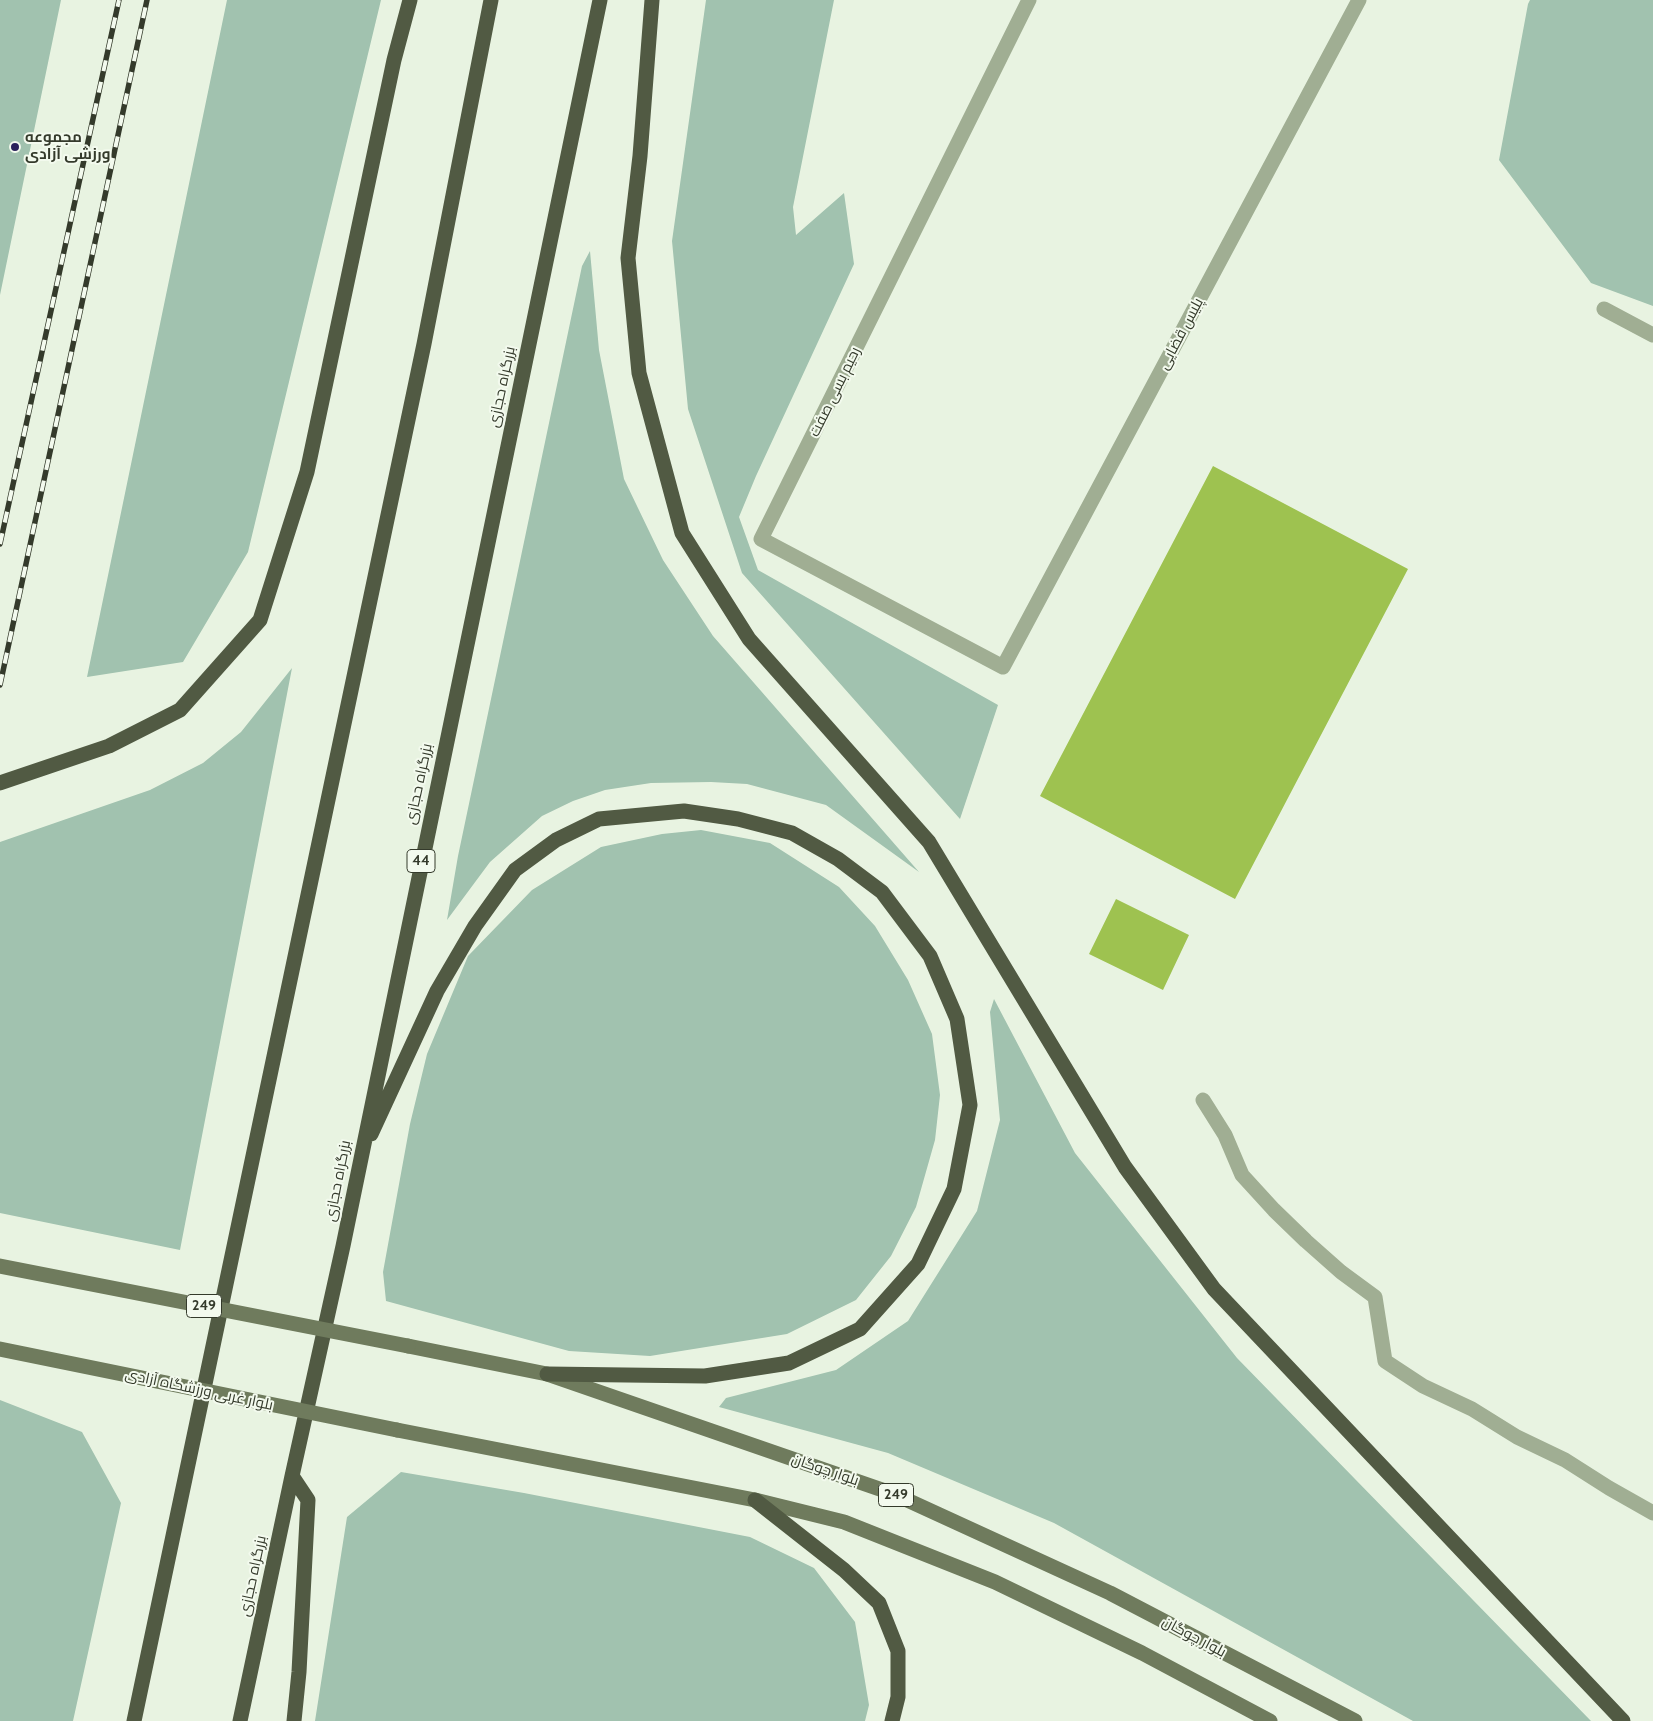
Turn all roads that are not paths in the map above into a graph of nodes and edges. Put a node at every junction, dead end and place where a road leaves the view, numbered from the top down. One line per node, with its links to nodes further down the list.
1 (410, 0): 10 (highway)
2 (491, 0): 19 (highway)
3 (600, 0): 12 (highway, بزرگراه حجازی / 44)
4 (652, 0): 25 (highway)
5 (1029, 0): 9 (street, رحیم بسی صفت)
6 (1359, 0): 9 (street, پلیس قضایی)
7 (1604, 309): 8 (street)
8 (1653, 335)
9 (1003, 668)
10 (0, 783)
11 (1203, 1100): 18 (street)
12 (359, 1160): 15 (highway); 16 (highway, بزرگراه حجازی / 44)
13 (0, 1266): 15 (main road, بلوار چوگان / 249, bridge)
14 (0, 1349): 17 (main road, بلوار غربی ورزشگاه آزادی, bridge)
15 (547, 1374): 24 (main road, بلوار چوگان / 249)
16 (292, 1476): 20 (highway, بزرگراه حجازی / 44); 21 (highway)
17 (755, 1500): 22 (highway); 23 (main road)
18 (1653, 1513)
19 (134, 1721)
20 (240, 1721)
21 (294, 1721)
22 (892, 1721)
23 (1270, 1721)
24 (1355, 1721)
25 (1622, 1721)

